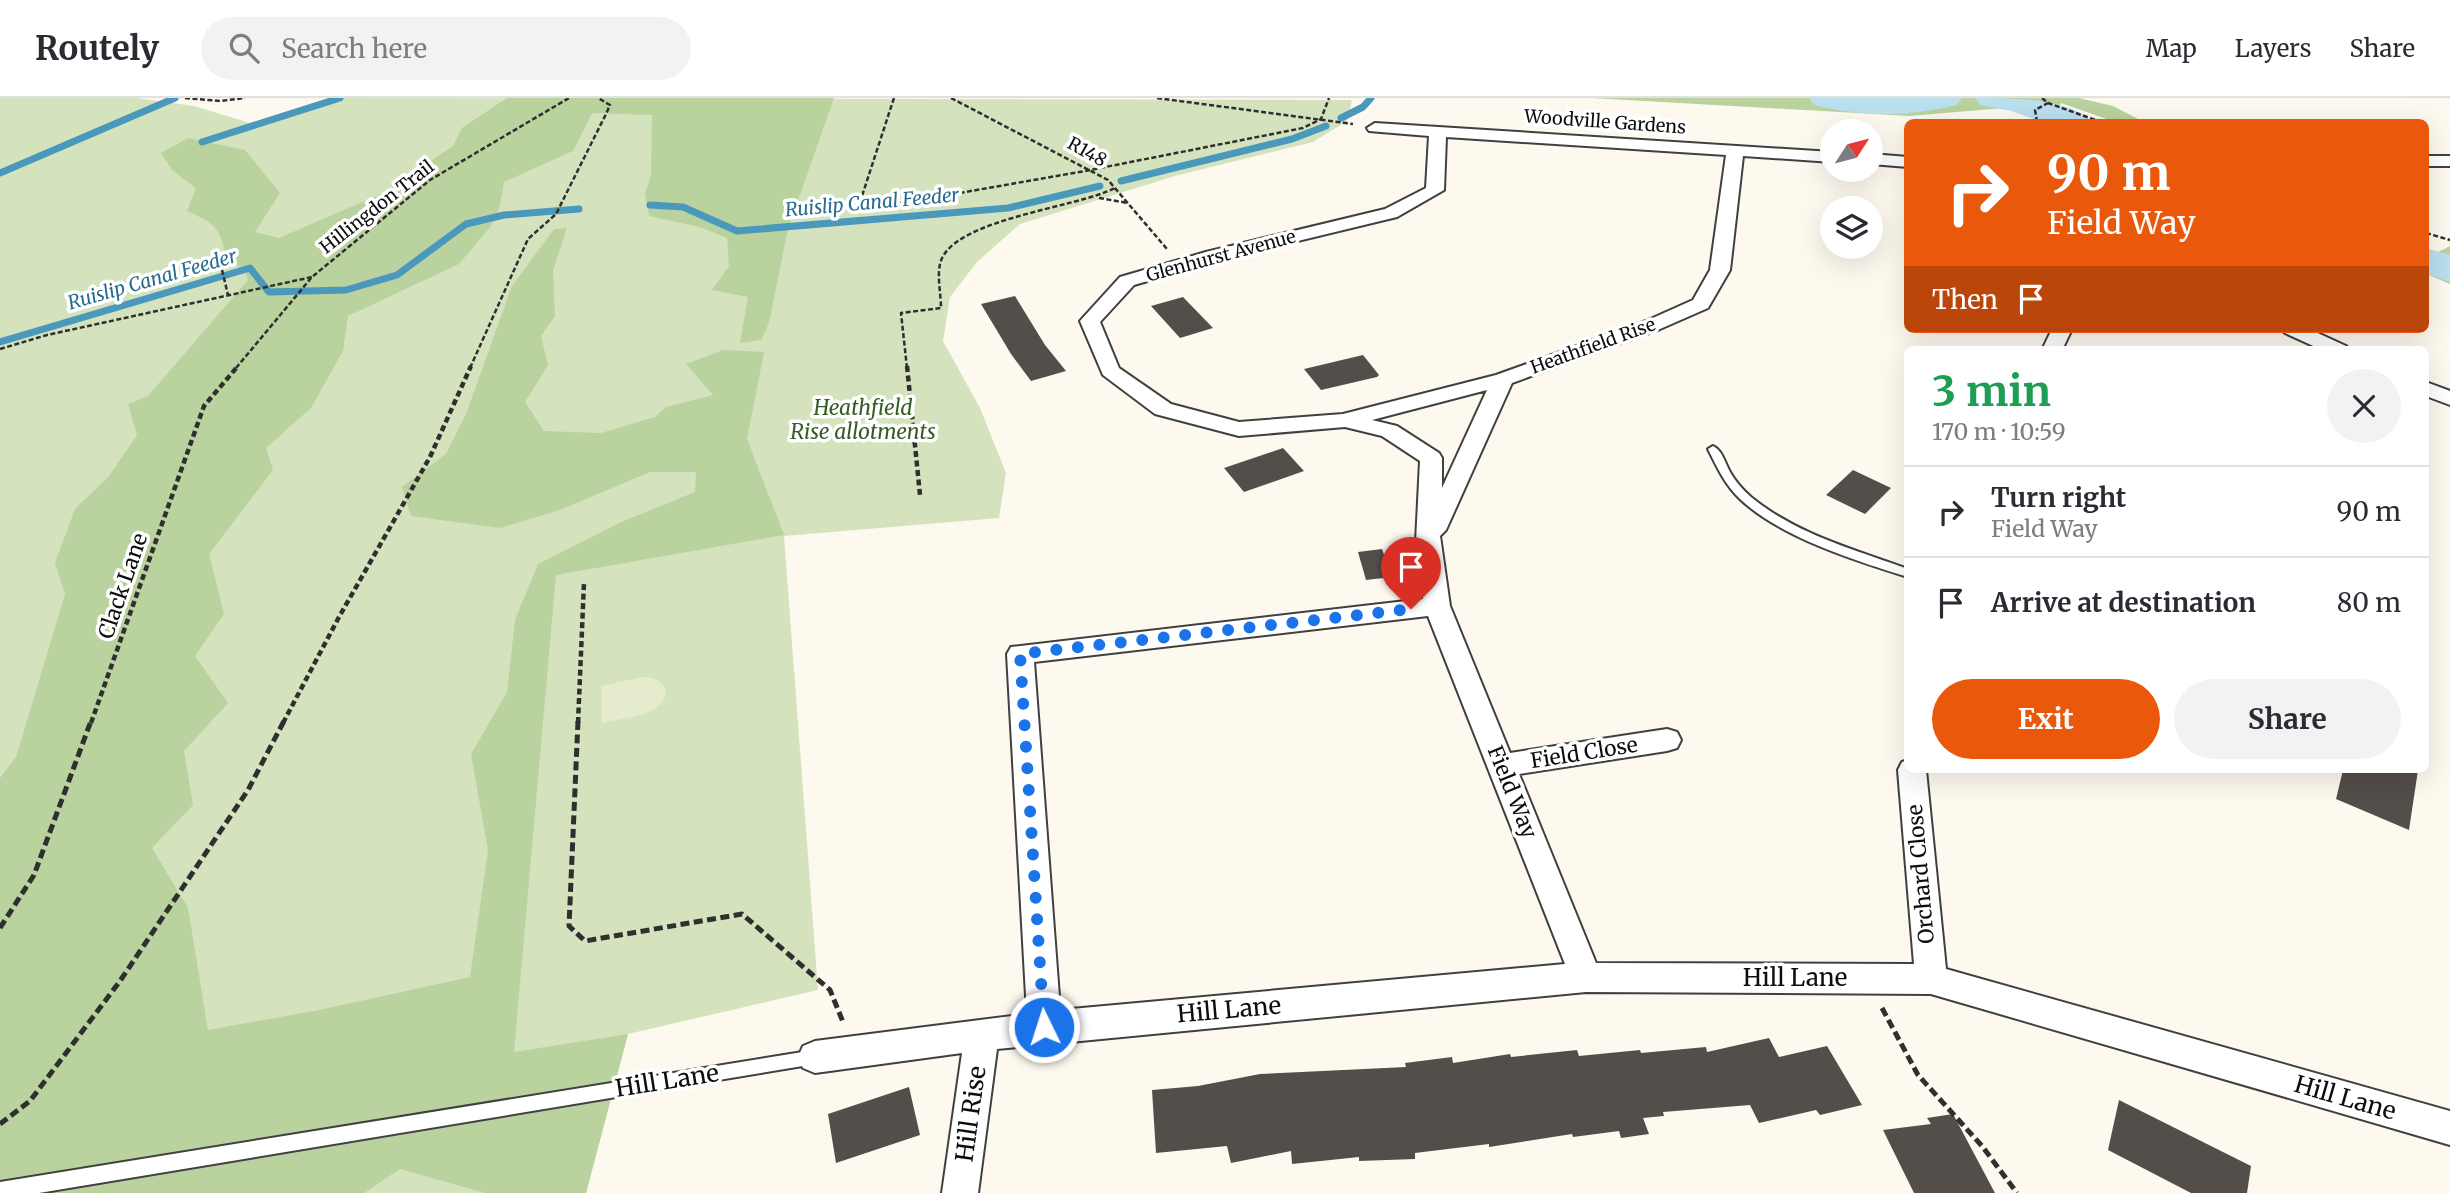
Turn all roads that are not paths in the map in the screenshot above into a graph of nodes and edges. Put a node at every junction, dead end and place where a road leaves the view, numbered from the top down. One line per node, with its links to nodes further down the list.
1 (1375, 128): 2 (street, Woodville Gardens)
2 (1438, 132): 3 (street, Woodville Gardens); 14 (street, Glenhurst Avenue)
3 (1735, 151): 4 (street, Woodville Gardens); 11 (street, Heathfield Rise)
4 (1820, 156)
5 (1883, 160): 8 (street)
6 (2429, 161): 7 (street)
7 (2450, 161)
8 (1904, 162)
9 (2301, 333): 10 (street)
10 (2330, 346)
11 (1503, 379): 14 (street, Glenhurst Avenue); 16 (street, Heathfield Rise)
12 (2429, 389): 13 (street)
13 (2450, 399)
14 (1344, 421): 16 (street, Field Way)
15 (1713, 449): 17 (lane)
16 (1428, 542): 18 (street, Field Way)
17 (1904, 571)
18 (1437, 606): 20 (street, Field Way); 24 (street)
19 (1667, 740): 20 (street, Field Close)
20 (1501, 766): 22 (street, Field Way)
21 (1912, 773): 23 (street, Orchard Close)
22 (1586, 977): 23 (street, Hill Lane); 24 (street, Hill Lane)
23 (1931, 978): 27 (street, Hill Lane)
24 (1044, 1027): 25 (street, Hill Lane)
25 (982, 1035): 26 (street, Hill Lane); 29 (street, Hill Rise)
26 (815, 1057): 28 (lane, Hill Lane)
27 (2450, 1128)
28 (0, 1191)
29 (960, 1193)

